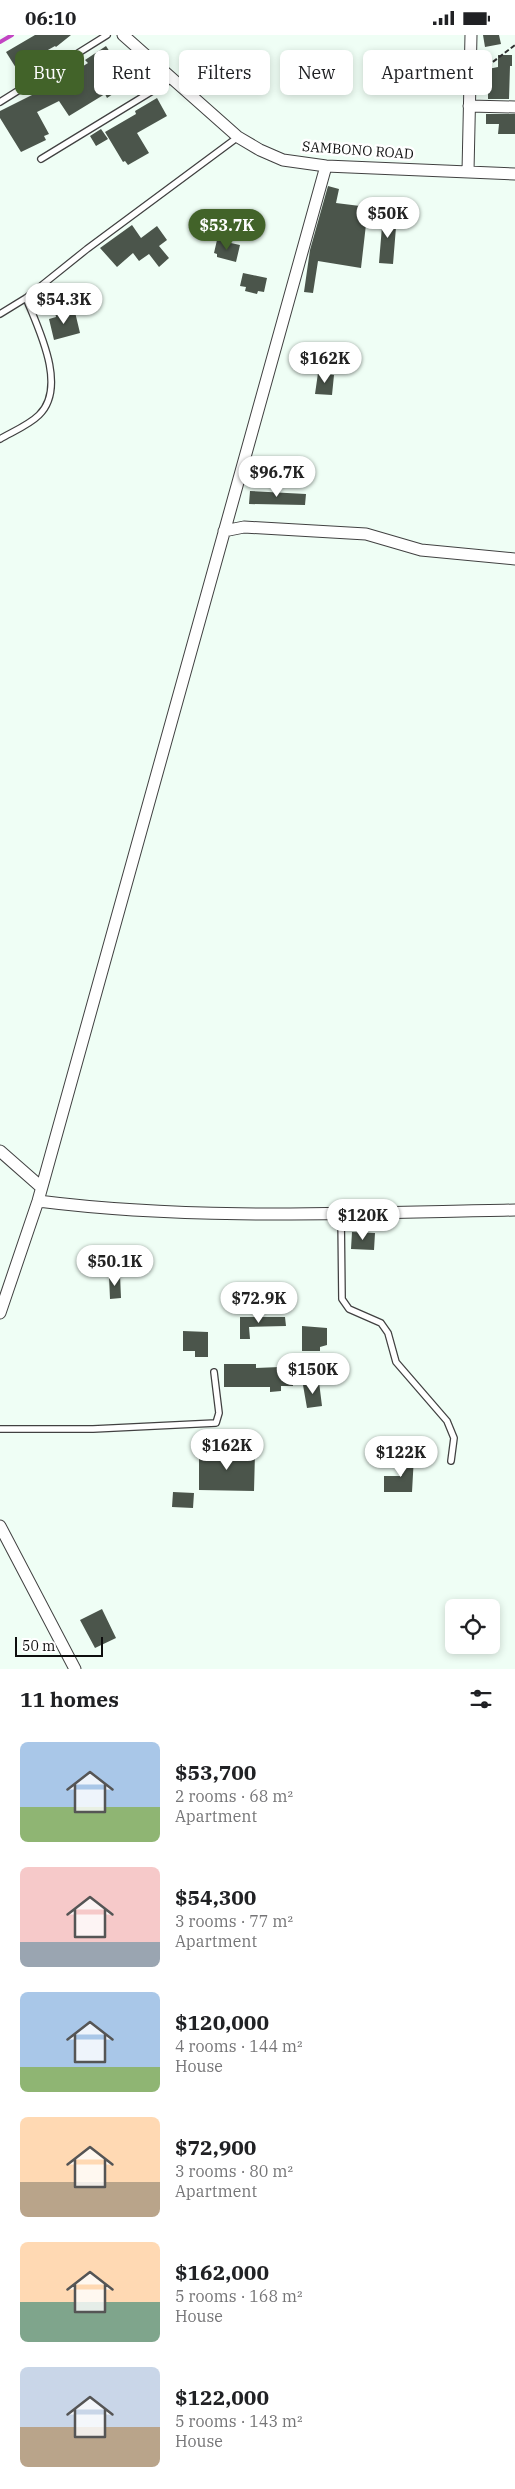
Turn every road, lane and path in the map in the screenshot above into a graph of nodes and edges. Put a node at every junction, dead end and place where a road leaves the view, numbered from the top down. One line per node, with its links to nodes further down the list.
1 (107, 35): 9 (lane)
2 (123, 35): 7 (street, SAMBONO ROAD)
3 (471, 35): 5 (street)
4 (515, 45): 6 (path)
5 (470, 50)
6 (492, 62)
7 (172, 79): 12 (street, SAMBONO ROAD); 13 (lane)
8 (469, 95): 10 (street)
9 (0, 102)
10 (469, 106): 11 (street); 15 (street)
11 (515, 107)
12 (238, 137): 14 (street, SAMBONO ROAD); 17 (lane)
13 (42, 159)
14 (326, 166): 15 (street, SAMBONO ROAD); 20 (street)
15 (468, 171): 16 (street, SAMBONO ROAD)
16 (515, 174)
17 (26, 298): 18 (lane); 19 (lane)
18 (0, 314)
19 (0, 439)
20 (224, 531): 21 (street); 23 (street)
21 (515, 559)
22 (0, 1151): 23 (street)
23 (42, 1187): 24 (street)
24 (38, 1201): 26 (street); 27 (street)
25 (515, 1211): 26 (street)
26 (341, 1213): 30 (lane)
27 (0, 1313)
28 (214, 1372): 29 (lane)
29 (0, 1429)
30 (451, 1461)
31 (0, 1526): 32 (street)
32 (75, 1669)

